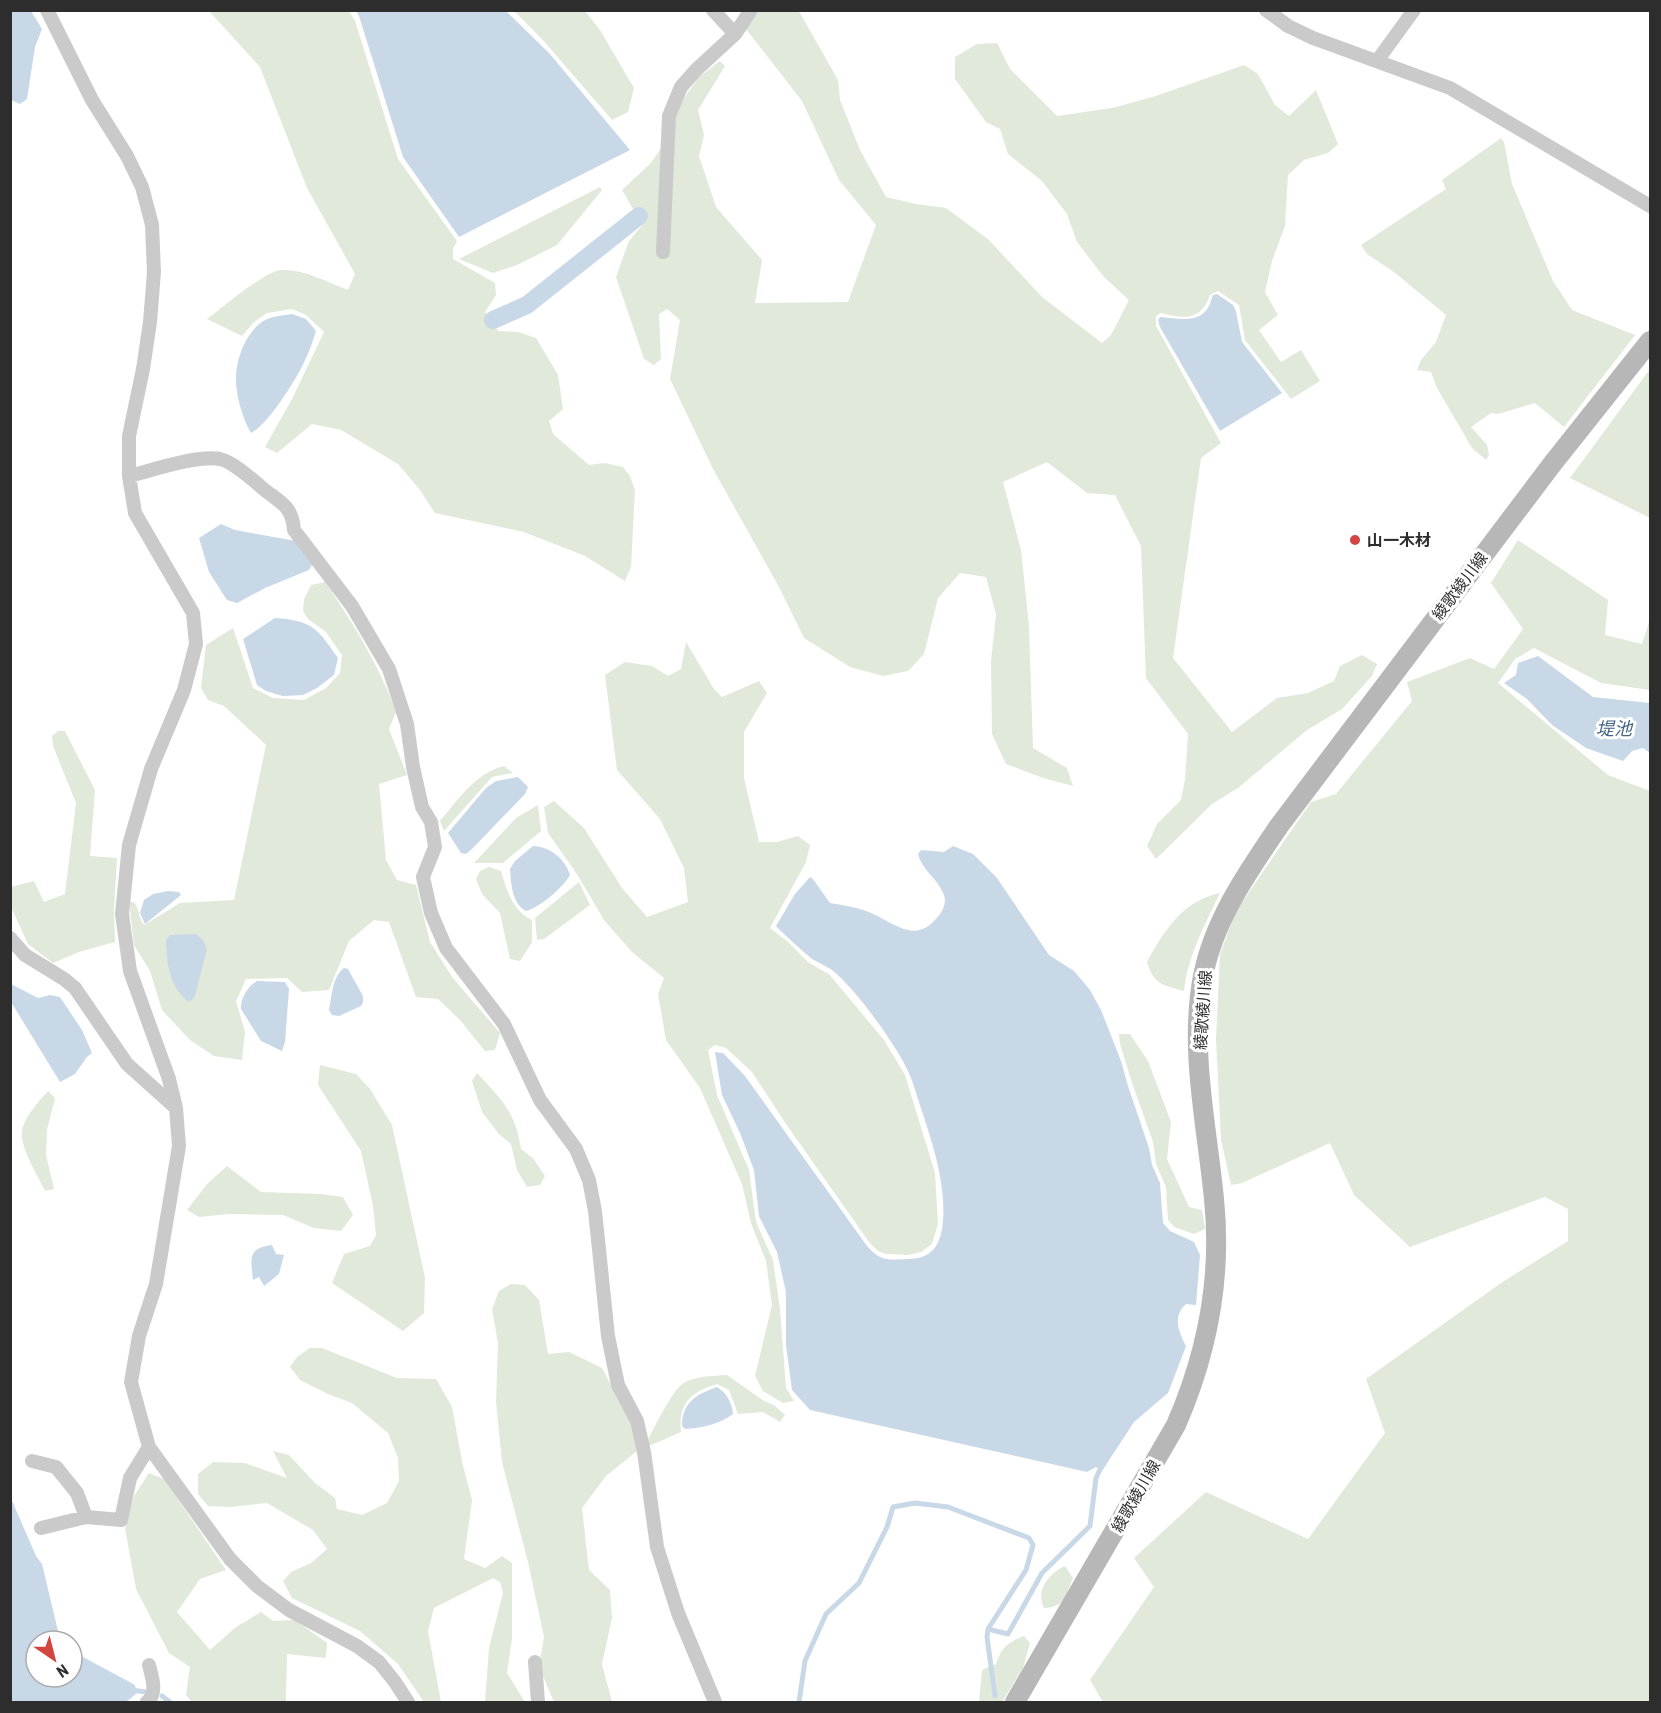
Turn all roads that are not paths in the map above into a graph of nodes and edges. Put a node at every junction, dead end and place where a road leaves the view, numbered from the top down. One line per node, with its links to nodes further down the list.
1 (47, 10): 11 (street)
2 (713, 10): 6 (street)
3 (751, 10): 6 (street)
4 (1266, 10): 7 (street)
5 (1414, 10): 7 (street)
6 (735, 34): 9 (street)
7 (1377, 61): 8 (street)
8 (1650, 206)
9 (663, 252)
10 (1650, 340): 24 (main road, 綾歌綾川線)
11 (129, 476): 13 (street); 23 (street)
12 (10, 938): 13 (street)
13 (176, 1108): 14 (street)
14 (149, 1447): 16 (street); 21 (street)
15 (32, 1461): 16 (street)
16 (86, 1517): 17 (street)
17 (41, 1528)
18 (535, 1662): 22 (street)
19 (149, 1665): 20 (street)
20 (147, 1702)
21 (408, 1702)
22 (538, 1702)
23 (715, 1702)
24 (1015, 1702)

